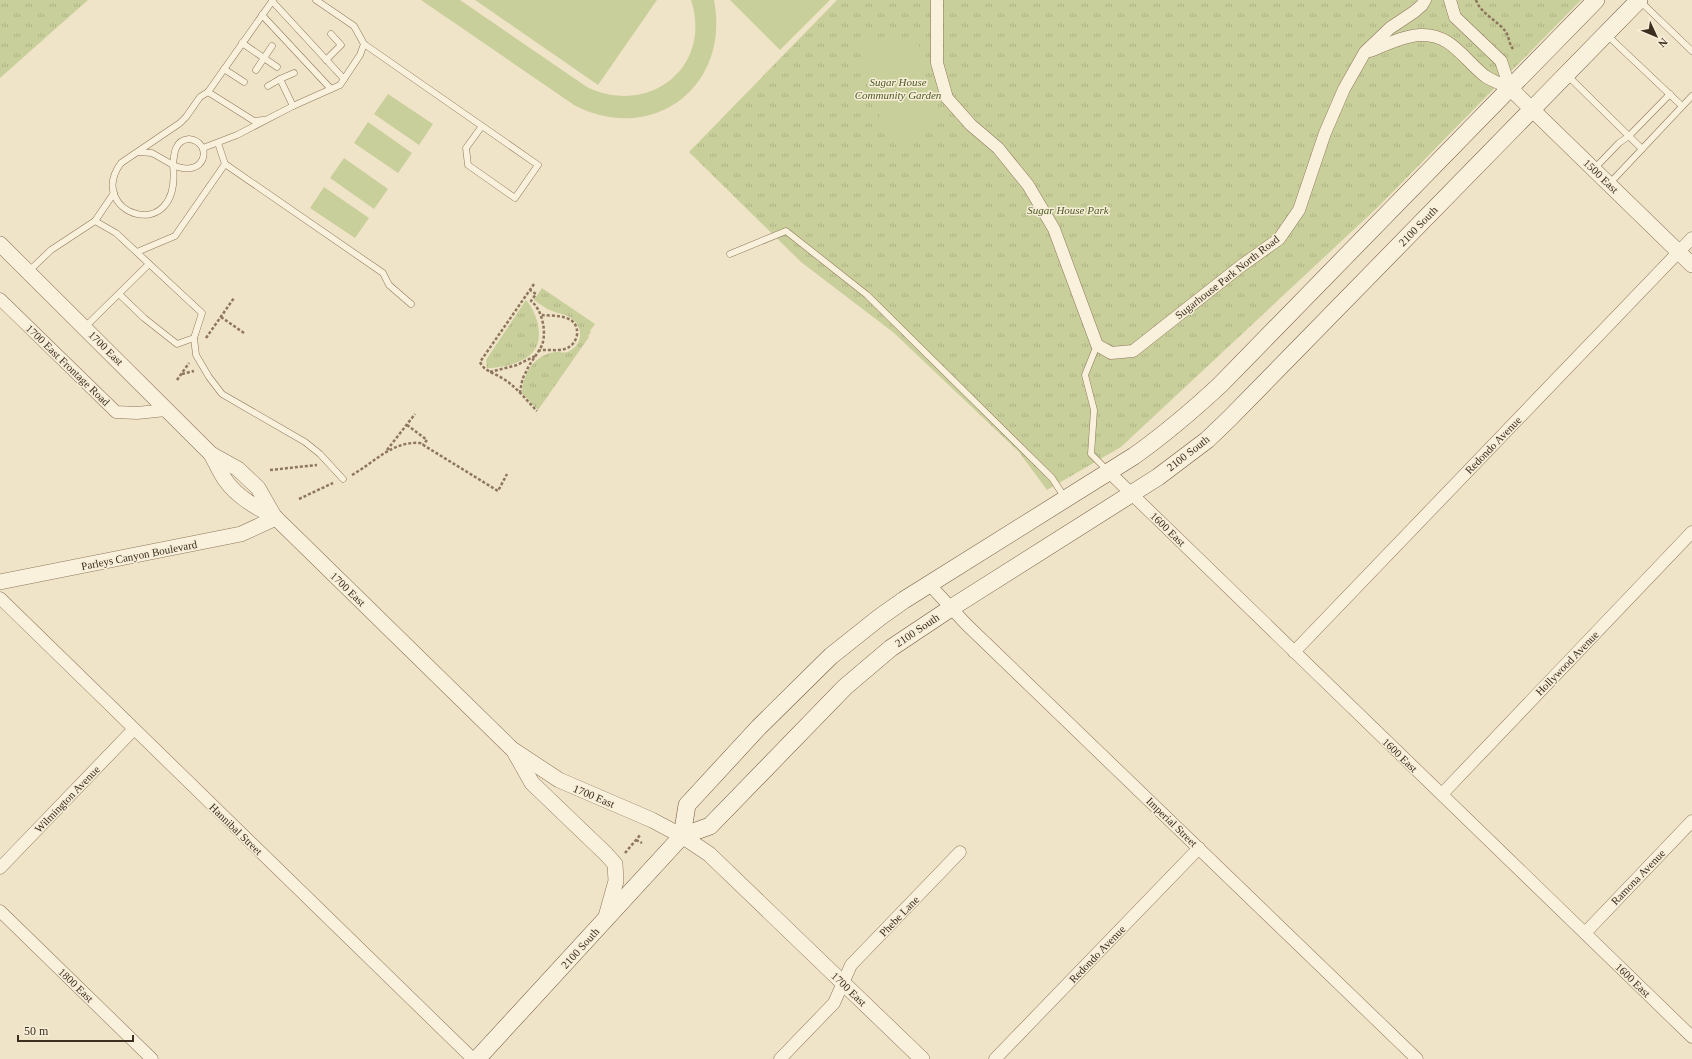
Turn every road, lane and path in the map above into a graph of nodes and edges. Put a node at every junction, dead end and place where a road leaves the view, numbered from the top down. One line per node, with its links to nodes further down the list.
1 (316, 0): 13 (lane)
2 (937, 0): 68 (street)
3 (1425, 0): 17 (street, Sugarhouse Park North Road)
4 (1450, 0): 29 (street, 1500 East)
5 (1476, 0): 15 (path)
6 (1596, 0): 29 (main road)
7 (1639, 0): 11 (main road, 2100 South); 16 (lane)
8 (272, 1): 9 (lane); 19 (lane)
9 (262, 15): 12 (lane); 30 (lane)
10 (331, 34): 19 (lane)
11 (1606, 34): 24 (main road, 2100 South); 32 (lane)
12 (242, 43): 18 (lane); 21 (lane)
13 (364, 44): 25 (lane); 38 (lane)
14 (272, 46): 18 (lane)
15 (1513, 49)
16 (1692, 51)
17 (1365, 52): 29 (street, 1500 East); 68 (street, Sugarhouse Park North Road)
18 (264, 58): 20 (lane); 22 (lane)
19 (326, 60): 25 (lane)
20 (277, 66)
21 (224, 69): 27 (lane); 31 (lane)
22 (256, 70)
23 (294, 73): 26 (lane)
24 (1566, 74): 36 (main road, 2100 South); 39 (lane)
25 (344, 79): 30 (lane)
26 (280, 80): 28 (lane); 34 (lane)
27 (244, 82)
28 (268, 86)
29 (1510, 88): 36 (street, 1500 East); 81 (main road)
30 (331, 89): 34 (lane)
31 (208, 92): 37 (lane); 43 (lane)
32 (1670, 94): 35 (lane); 39 (lane)
33 (1692, 96): 35 (lane)
34 (293, 106): 37 (lane)
35 (1682, 106): 42 (lane)
36 (1532, 109): 46 (street, 1500 East); 84 (main road, 2100 South)
37 (266, 120): 40 (lane)
38 (482, 126): 38 (lane)
39 (1629, 136): 42 (lane); 46 (lane)
40 (218, 143): 41 (lane); 44 (lane)
41 (203, 148): 45 (lane); 45 (lane)
42 (1642, 149): 47 (lane)
43 (139, 152): 45 (lane); 48 (lane)
44 (225, 164): 52 (lane); 62 (lane)
45 (173, 165): 48 (lane)
46 (1594, 169): 47 (street, 1500 East)
47 (1609, 184): 53 (street, 1500 East)
48 (114, 193): 49 (lane)
49 (95, 221): 52 (lane); 57 (lane)
50 (1692, 238): 53 (street, Redondo Avenue)
51 (0, 244): 57 (street, 1700 East)
52 (137, 252): 55 (lane)
53 (1679, 252): 56 (street, 1500 East); 93 (street, Redondo Avenue)
54 (730, 254): 86 (lane)
55 (149, 264): 60 (lane); 67 (lane)
56 (1692, 265)
57 (28, 272): 65 (street, 1700 East)
58 (534, 284): 59 (path)
59 (530, 290): 63 (path); 71 (path)
60 (119, 294): 65 (lane); 67 (lane)
61 (0, 299): 73 (street, 1700 East Frontage Road)
62 (411, 304)
63 (541, 315): 69 (path); 69 (path)
64 (221, 317): 66 (path)
65 (85, 328): 73 (street, 1700 East)
66 (244, 333)
67 (194, 338): 79 (lane)
68 (1097, 345): 81 (lane)
69 (538, 351): 70 (path)
70 (535, 356): 71 (path); 72 (path)
71 (490, 372): 72 (path)
72 (520, 394): 74 (path)
73 (166, 410): 87 (street, 1700 East)
74 (537, 411)
75 (415, 414): 76 (path)
76 (406, 425): 77 (path); 78 (path)
77 (423, 445): 78 (path); 82 (path)
78 (387, 450): 83 (path)
79 (330, 464): 80 (path); 83 (lane)
80 (270, 470)
81 (1109, 472): 84 (street, 1600 East); 86 (main road)
82 (507, 474)
83 (343, 479): 85 (path)
84 (1132, 495): 92 (main road, 2100 South); 93 (street, 1600 East)
85 (299, 498)
86 (1066, 500): 90 (main road)
87 (276, 518): 89 (street, Parleys Canyon Boulevard); 95 (street, 1700 East)
88 (1692, 532): 96 (street, Hollywood Avenue)
89 (0, 582)
90 (929, 584): 92 (street, Imperial Street); 99 (main road)
91 (0, 598): 94 (street, Hannibal Street)
92 (951, 608): 99 (main road, 2100 South); 102 (street, Imperial Street)
93 (1294, 652): 96 (street, 1600 East)
94 (134, 729): 105 (street, Wilmington Avenue); 112 (street, Hannibal Street)
95 (512, 749): 99 (street, 1700 East); 107 (street)
96 (1442, 794): 108 (street, 1600 East)
97 (1692, 821): 108 (street, Ramona Avenue)
98 (641, 834): 100 (path)
99 (682, 836): 107 (main road, 2100 South); 109 (street, 1700 East)
100 (636, 840): 101 (path); 104 (path)
101 (642, 843)
102 (1199, 848): 116 (street, Redondo Avenue); 117 (street, Imperial Street)
103 (960, 852): 109 (street, Phebe Lane)
104 (623, 854)
105 (0, 868)
106 (0, 911): 111 (street, 1800 East)
107 (604, 921): 113 (main road, 2100 South)
108 (1585, 933): 110 (street, 1600 East)
109 (844, 983): 114 (street); 115 (street, 1700 East)
110 (1692, 1037)
111 (152, 1059)
112 (473, 1059)
113 (477, 1059)
114 (780, 1059)
115 (922, 1059)
116 (995, 1059)
117 (1417, 1059)

